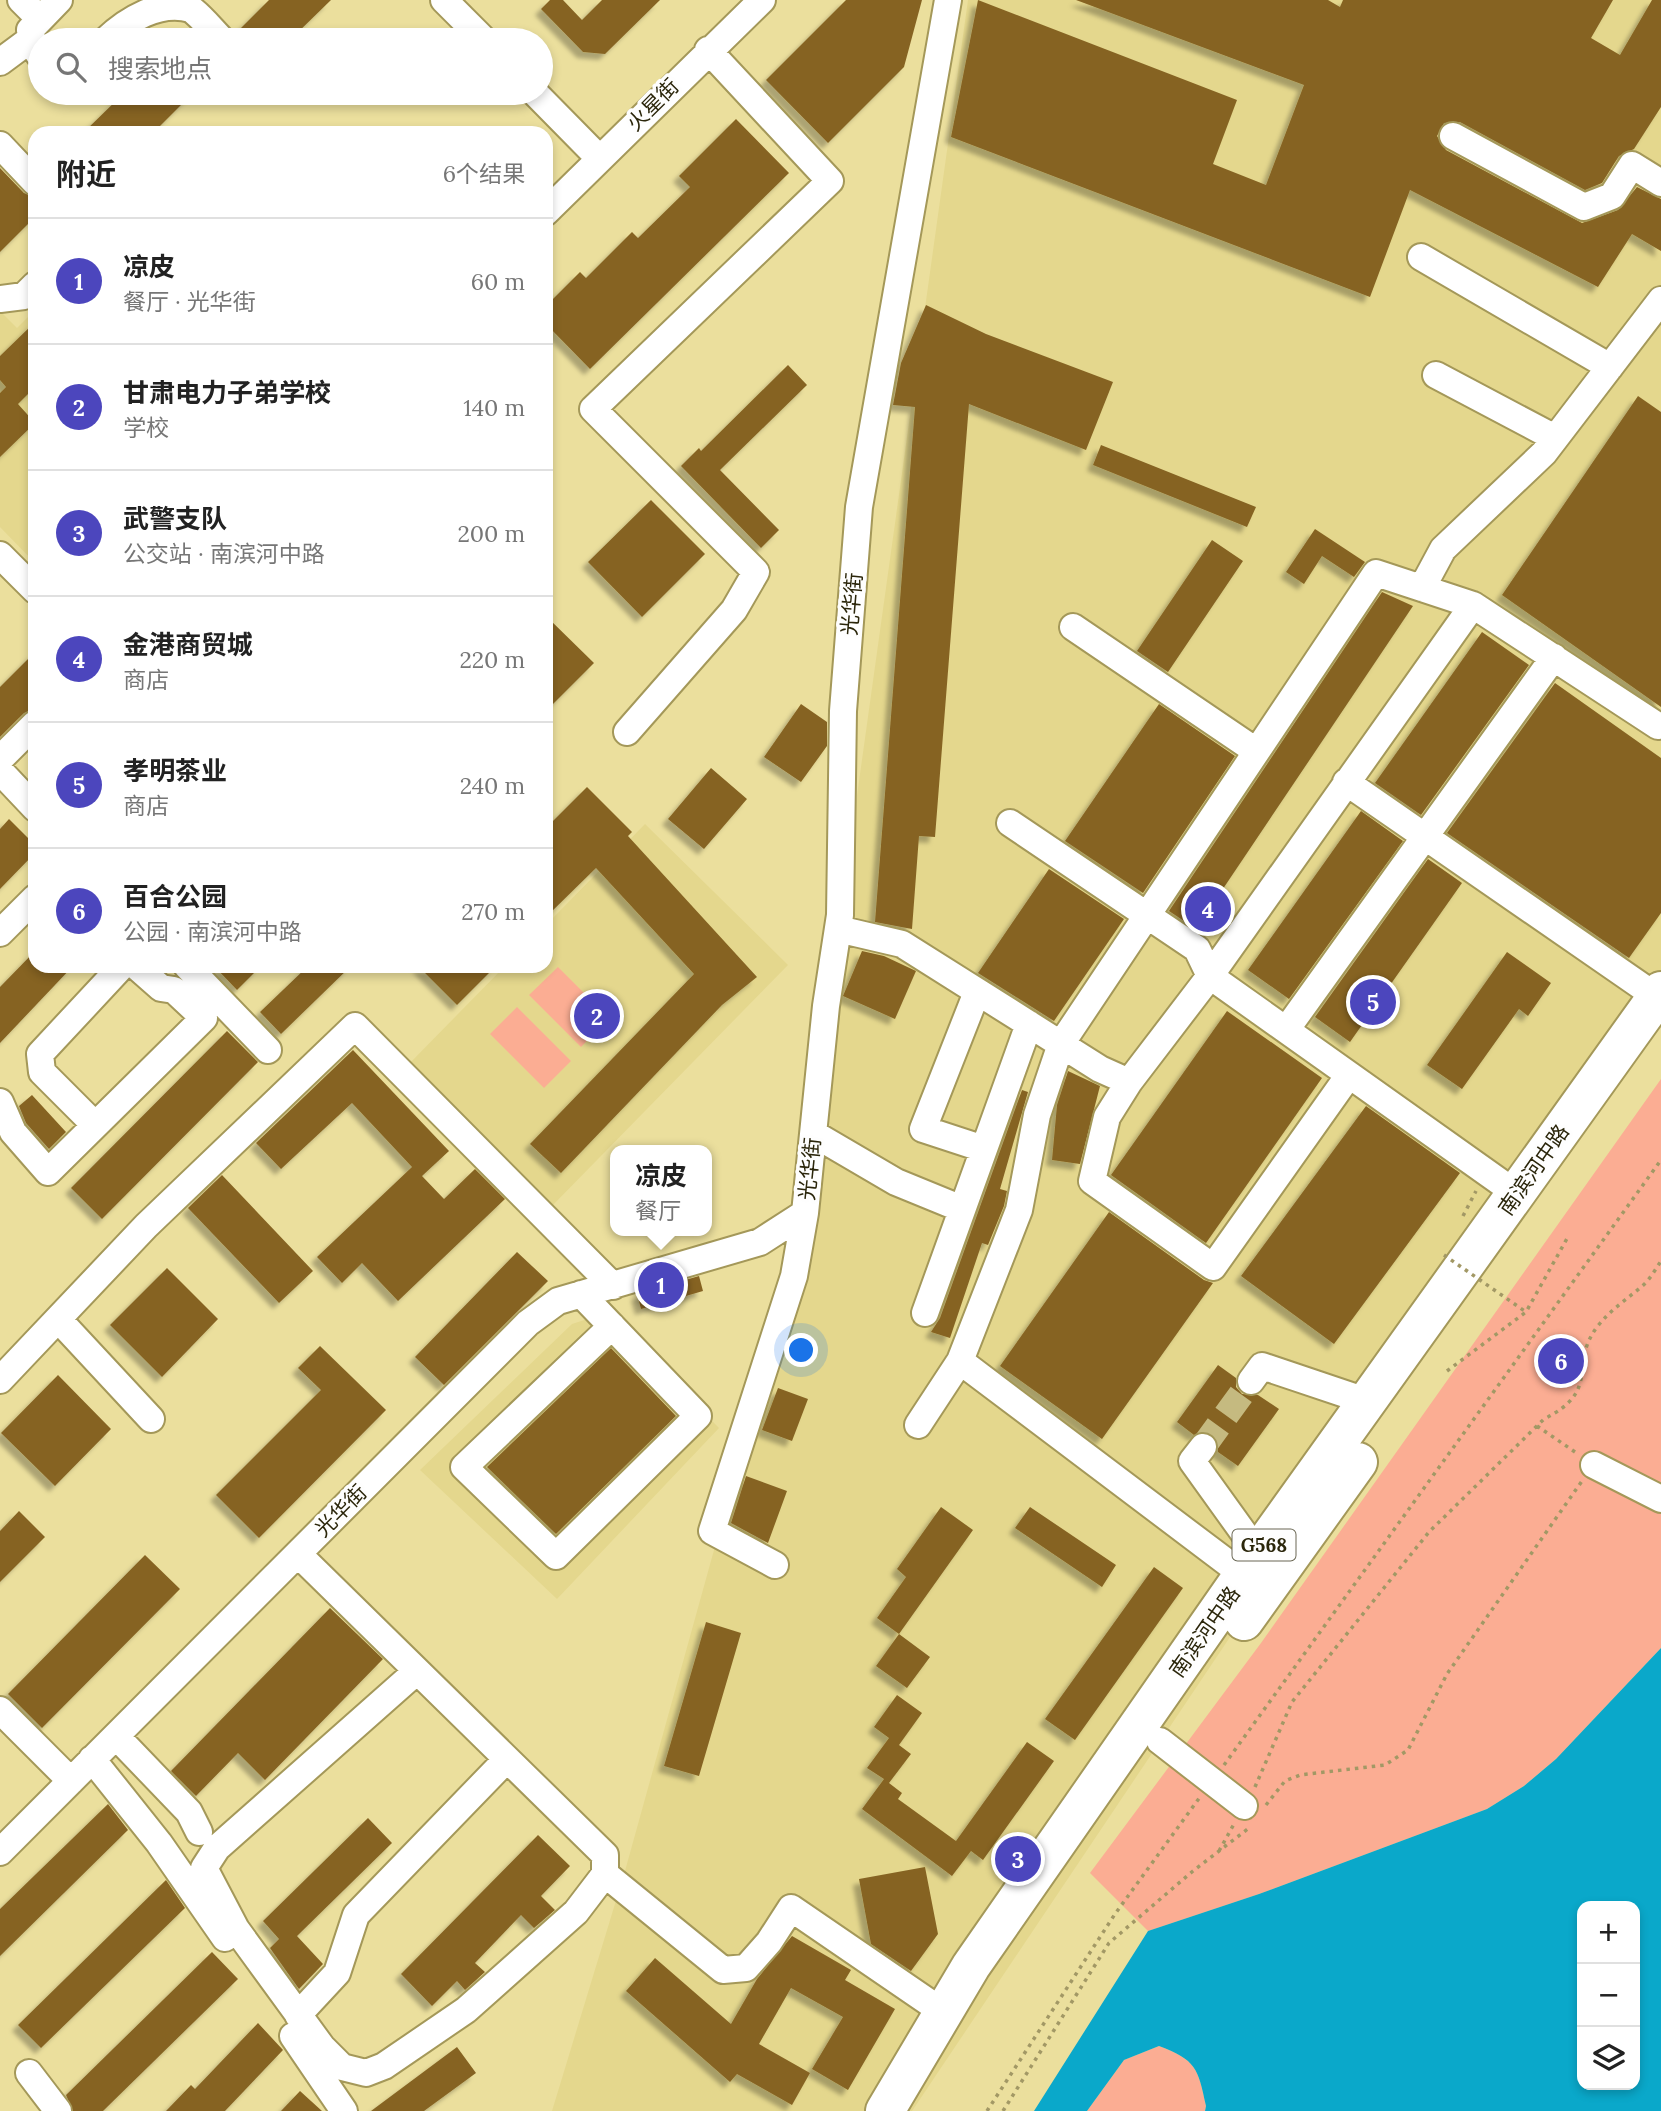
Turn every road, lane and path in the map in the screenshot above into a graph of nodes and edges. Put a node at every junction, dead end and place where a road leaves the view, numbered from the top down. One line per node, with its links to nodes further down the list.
1 (22, 0): 6 (street)
2 (59, 0): 7 (street)
3 (444, 0): 10 (street)
4 (762, 0): 12 (street, 火星街)
5 (948, 0): 46 (street, 光华街)
6 (33, 28)
7 (43, 28)
8 (119, 28): 9 (street)
9 (210, 28)
10 (472, 28)
11 (28, 44): 13 (street)
12 (708, 50): 17 (street, 火星街); 36 (street)
13 (0, 62)
14 (547, 105): 17 (street)
15 (1453, 136): 19 (street)
16 (0, 145): 18 (street)
17 (599, 158): 20 (street, 火星街)
18 (28, 175)
19 (1661, 183)
20 (553, 205)
21 (1421, 257): 25 (street)
22 (28, 292): 23 (street)
23 (0, 299)
24 (1661, 300): 25 (street)
25 (1610, 367): 27 (street)
26 (1436, 375): 27 (street)
27 (1555, 438): 30 (street)
28 (0, 555): 29 (street)
29 (28, 583)
30 (1422, 588): 31 (street); 37 (street)
31 (1473, 605): 33 (street); 40 (street)
32 (1073, 627): 37 (street)
33 (1554, 657): 34 (street); 43 (street)
34 (1658, 726)
35 (28, 731): 38 (street)
36 (628, 732)
37 (1256, 751): 45 (street)
38 (0, 759)
39 (0, 771): 41 (street)
40 (1346, 782): 43 (street); 51 (street)
41 (28, 801)
42 (1010, 823): 45 (street)
43 (1424, 836): 53 (street); 55 (street)
44 (28, 905): 47 (street)
45 (1147, 915): 51 (street); 57 (street)
46 (838, 929): 52 (street); 63 (street, 光华街)
47 (0, 933)
48 (115, 973): 62 (street)
49 (144, 973): 62 (street)
50 (194, 973): 58 (street)
51 (1210, 976): 55 (street); 60 (street)
52 (977, 992): 54 (street); 64 (street)
53 (1659, 994): 66 (highway, 南滨河中路 / G568)
54 (1029, 1024): 57 (street); 64 (street)
55 (1286, 1030): 59 (street)
56 (1661, 1035): 91 (highway, 南滨河中路 / G568)
57 (1061, 1044): 60 (street); 78 (street)
58 (268, 1050)
59 (1349, 1075): 60 (street); 66 (street)
60 (1129, 1082)
61 (0, 1102): 62 (street)
62 (95, 1125)
63 (814, 1134): 67 (street); 68 (street, 光华街)
64 (984, 1149): 67 (street)
65 (1661, 1160): 98 (path)
66 (1517, 1194): 82 (highway, 南滨河中路 / G568)
67 (962, 1209): 75 (street)
68 (806, 1213): 72 (street, 光华街); 90 (street, 光华街)
69 (1569, 1235): 74 (path)
70 (1444, 1255): 74 (path, bridge)
71 (1661, 1261): 85 (path)
72 (613, 1286): 73 (street, 光华街); 76 (street)
73 (582, 1294): 77 (street); 89 (street, 光华街)
74 (1526, 1312): 79 (path)
75 (925, 1313)
76 (58, 1319): 80 (street); 83 (street)
77 (612, 1326): 77 (street)
78 (960, 1361): 84 (street); 91 (street)
79 (1447, 1371)
80 (0, 1380)
81 (1251, 1381): 82 (street)
82 (1369, 1402): 91 (highway, 南滨河中路 / G568)
83 (151, 1419)
84 (918, 1425)
85 (1537, 1426): 87 (path); 100 (path)
86 (1203, 1447): 91 (street)
87 (1594, 1465): 88 (street); 100 (path)
88 (1661, 1499)
89 (298, 1554): 92 (street); 94 (street, 光华街)
90 (775, 1565)
91 (1260, 1569): 95 (highway, 南滨河中路 / G568); 105 (highway, 南滨河中路 / G568)
92 (417, 1671): 97 (street); 106 (street)
93 (0, 1710): 99 (street)
94 (116, 1736): 96 (street, 光华街); 101 (street)
95 (1160, 1741): 98 (street); 111 (highway, 南滨河中路 / G568)
96 (92, 1759): 99 (street, 光华街); 109 (street)
97 (507, 1759): 104 (street); 106 (street)
98 (1213, 1780): 100 (street); 112 (path)
99 (71, 1781): 102 (street, 光华街)
100 (1254, 1812): 103 (path); 103 (path)
101 (199, 1832)
102 (0, 1852)
103 (1217, 1852): 113 (path)
104 (605, 1874): 105 (street); 106 (street)
105 (943, 2012): 110 (highway, 南滨河中路 / G568)
106 (298, 2015)
107 (29, 2073): 108 (street)
108 (58, 2111)
109 (344, 2111)
110 (885, 2111)
111 (916, 2111)
112 (987, 2111)
113 (1003, 2111)

